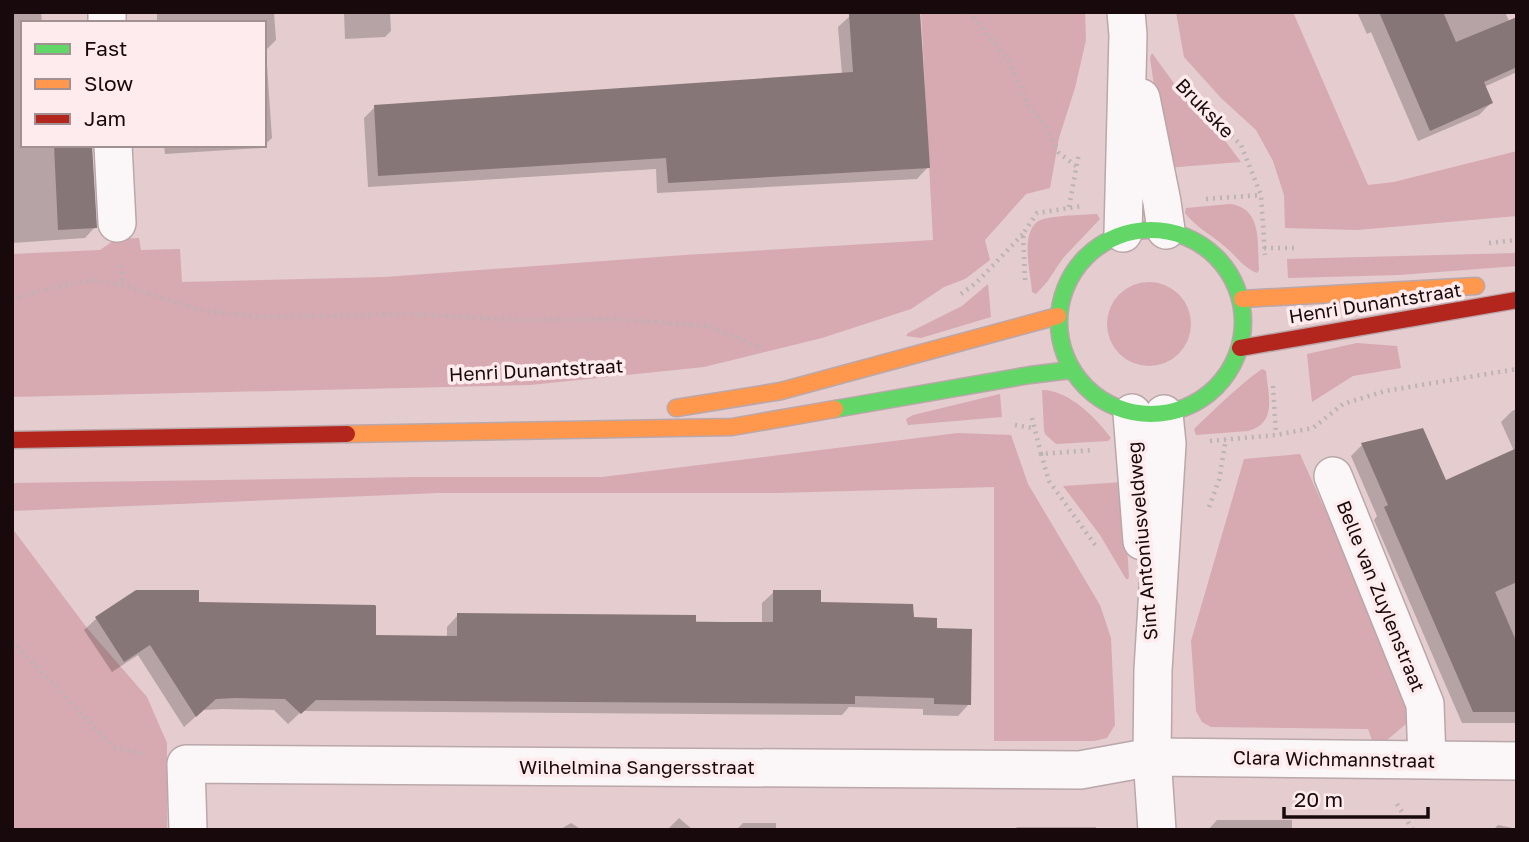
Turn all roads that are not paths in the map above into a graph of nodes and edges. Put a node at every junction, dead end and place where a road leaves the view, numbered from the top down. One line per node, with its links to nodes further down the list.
1 (1127, 24): 4 (street); 5 (street)
2 (113, 147): 3 (street)
3 (117, 223)
4 (1166, 230): 5 (street); 7 (street)
5 (1123, 233): 9 (street)
6 (1489, 285): 7 (street, Henri Dunantstraat)
7 (1242, 299): 10 (street)
8 (1517, 300): 10 (street, Henri Dunantstraat)
9 (1058, 316): 11 (street); 13 (street)
10 (1240, 348): 12 (street)
11 (1071, 370): 12 (street); 13 (street)
12 (1148, 413): 16 (street, Sint Antoniusveldweg)
13 (554, 429): 14 (street)
14 (12, 440)
15 (1333, 475): 17 (street, Belle van Zuylenstraat)
16 (1152, 757): 17 (street, Clara Wichmannstraat); 19 (street, Wilhelmina Sangersstraat); 20 (street, Sint Antoniusveldweg)
17 (1427, 760): 18 (street, Clara Wichmannstraat)
18 (1517, 761)
19 (188, 830)
20 (1157, 830)

